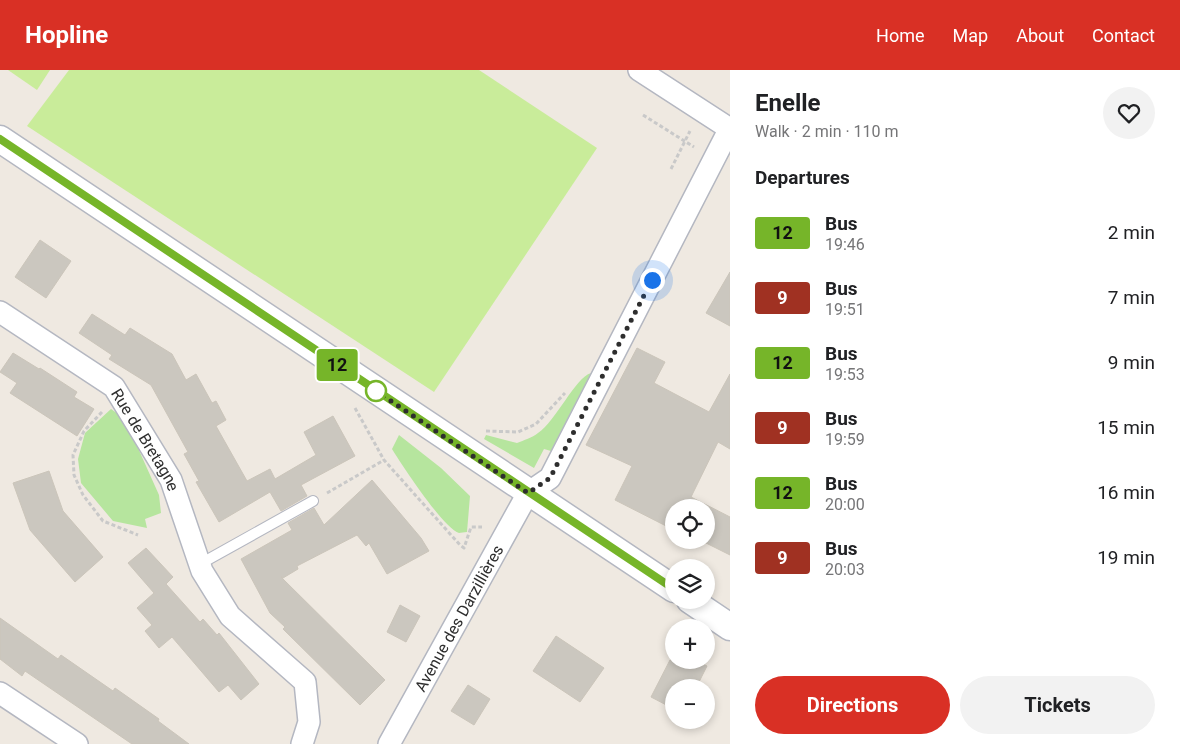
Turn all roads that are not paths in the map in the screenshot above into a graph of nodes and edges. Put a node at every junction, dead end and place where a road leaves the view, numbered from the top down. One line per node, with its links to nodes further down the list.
1 (640, 70): 2 (street)
2 (730, 129): 5 (street)
3 (0, 139): 5 (street)
4 (0, 312): 7 (street, Rue de Bretagne)
5 (528, 493): 8 (street); 14 (street, Avenue des Darzillières)
6 (313, 501): 7 (lane)
7 (200, 564): 13 (street, Rue de Bretagne)
8 (665, 583)
9 (703, 609): 10 (street)
10 (730, 627)
11 (0, 693): 12 (street)
12 (77, 744)
13 (302, 744)
14 (389, 744)

